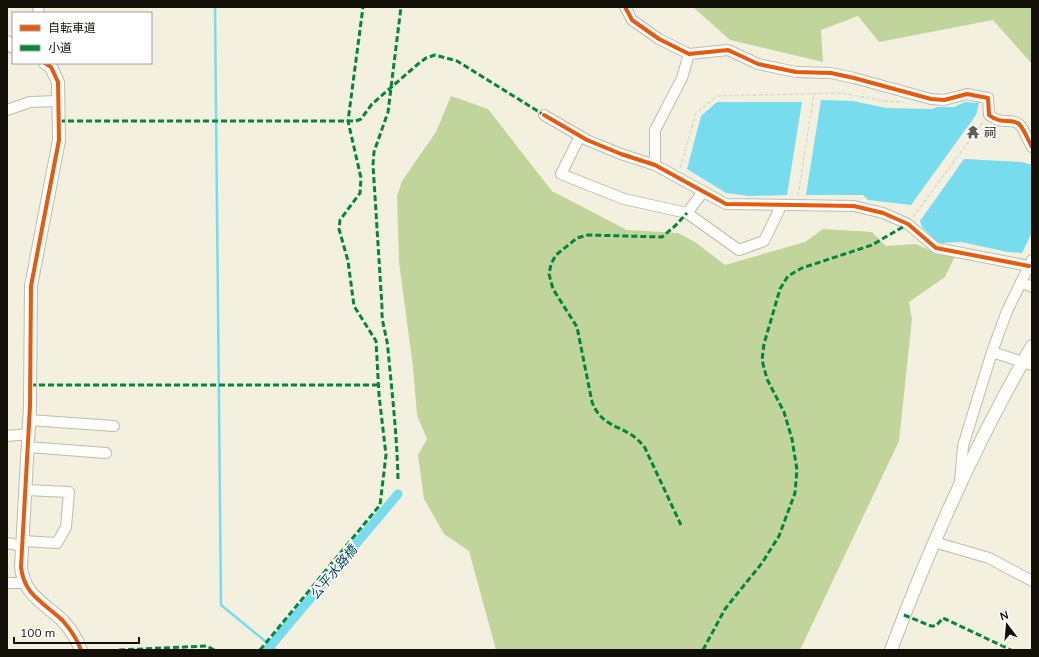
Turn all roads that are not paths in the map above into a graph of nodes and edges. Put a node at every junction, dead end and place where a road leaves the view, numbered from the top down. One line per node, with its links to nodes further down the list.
1 (625, 7): 2 (street)
2 (689, 54): 8 (street); 9 (street)
3 (49, 64): 4 (street)
4 (58, 101): 5 (street); 19 (street)
5 (7, 110)
6 (544, 115): 7 (street)
7 (580, 136): 9 (street); 12 (street)
8 (1032, 146)
9 (655, 164): 10 (street)
10 (703, 192): 11 (street); 12 (street)
11 (781, 206): 12 (street); 13 (street)
12 (687, 212)
13 (1030, 263): 14 (street)
14 (1021, 282): 15 (street); 17 (street)
15 (1032, 287)
16 (1032, 346): 18 (street)
17 (992, 352): 18 (street); 25 (street)
18 (1027, 363): 25 (street)
19 (29, 420): 20 (street); 21 (street)
20 (114, 426)
21 (29, 434): 22 (street); 23 (street)
22 (7, 436)
23 (28, 447): 24 (street); 26 (street)
24 (106, 453)
25 (960, 485): 27 (street)
26 (26, 490): 29 (street); 29 (street)
27 (934, 542): 30 (street); 34 (street)
28 (7, 543): 29 (street)
29 (23, 543): 32 (street)
30 (1032, 581)
31 (7, 583): 32 (street)
32 (24, 583): 33 (street)
33 (81, 650)
34 (891, 650)

